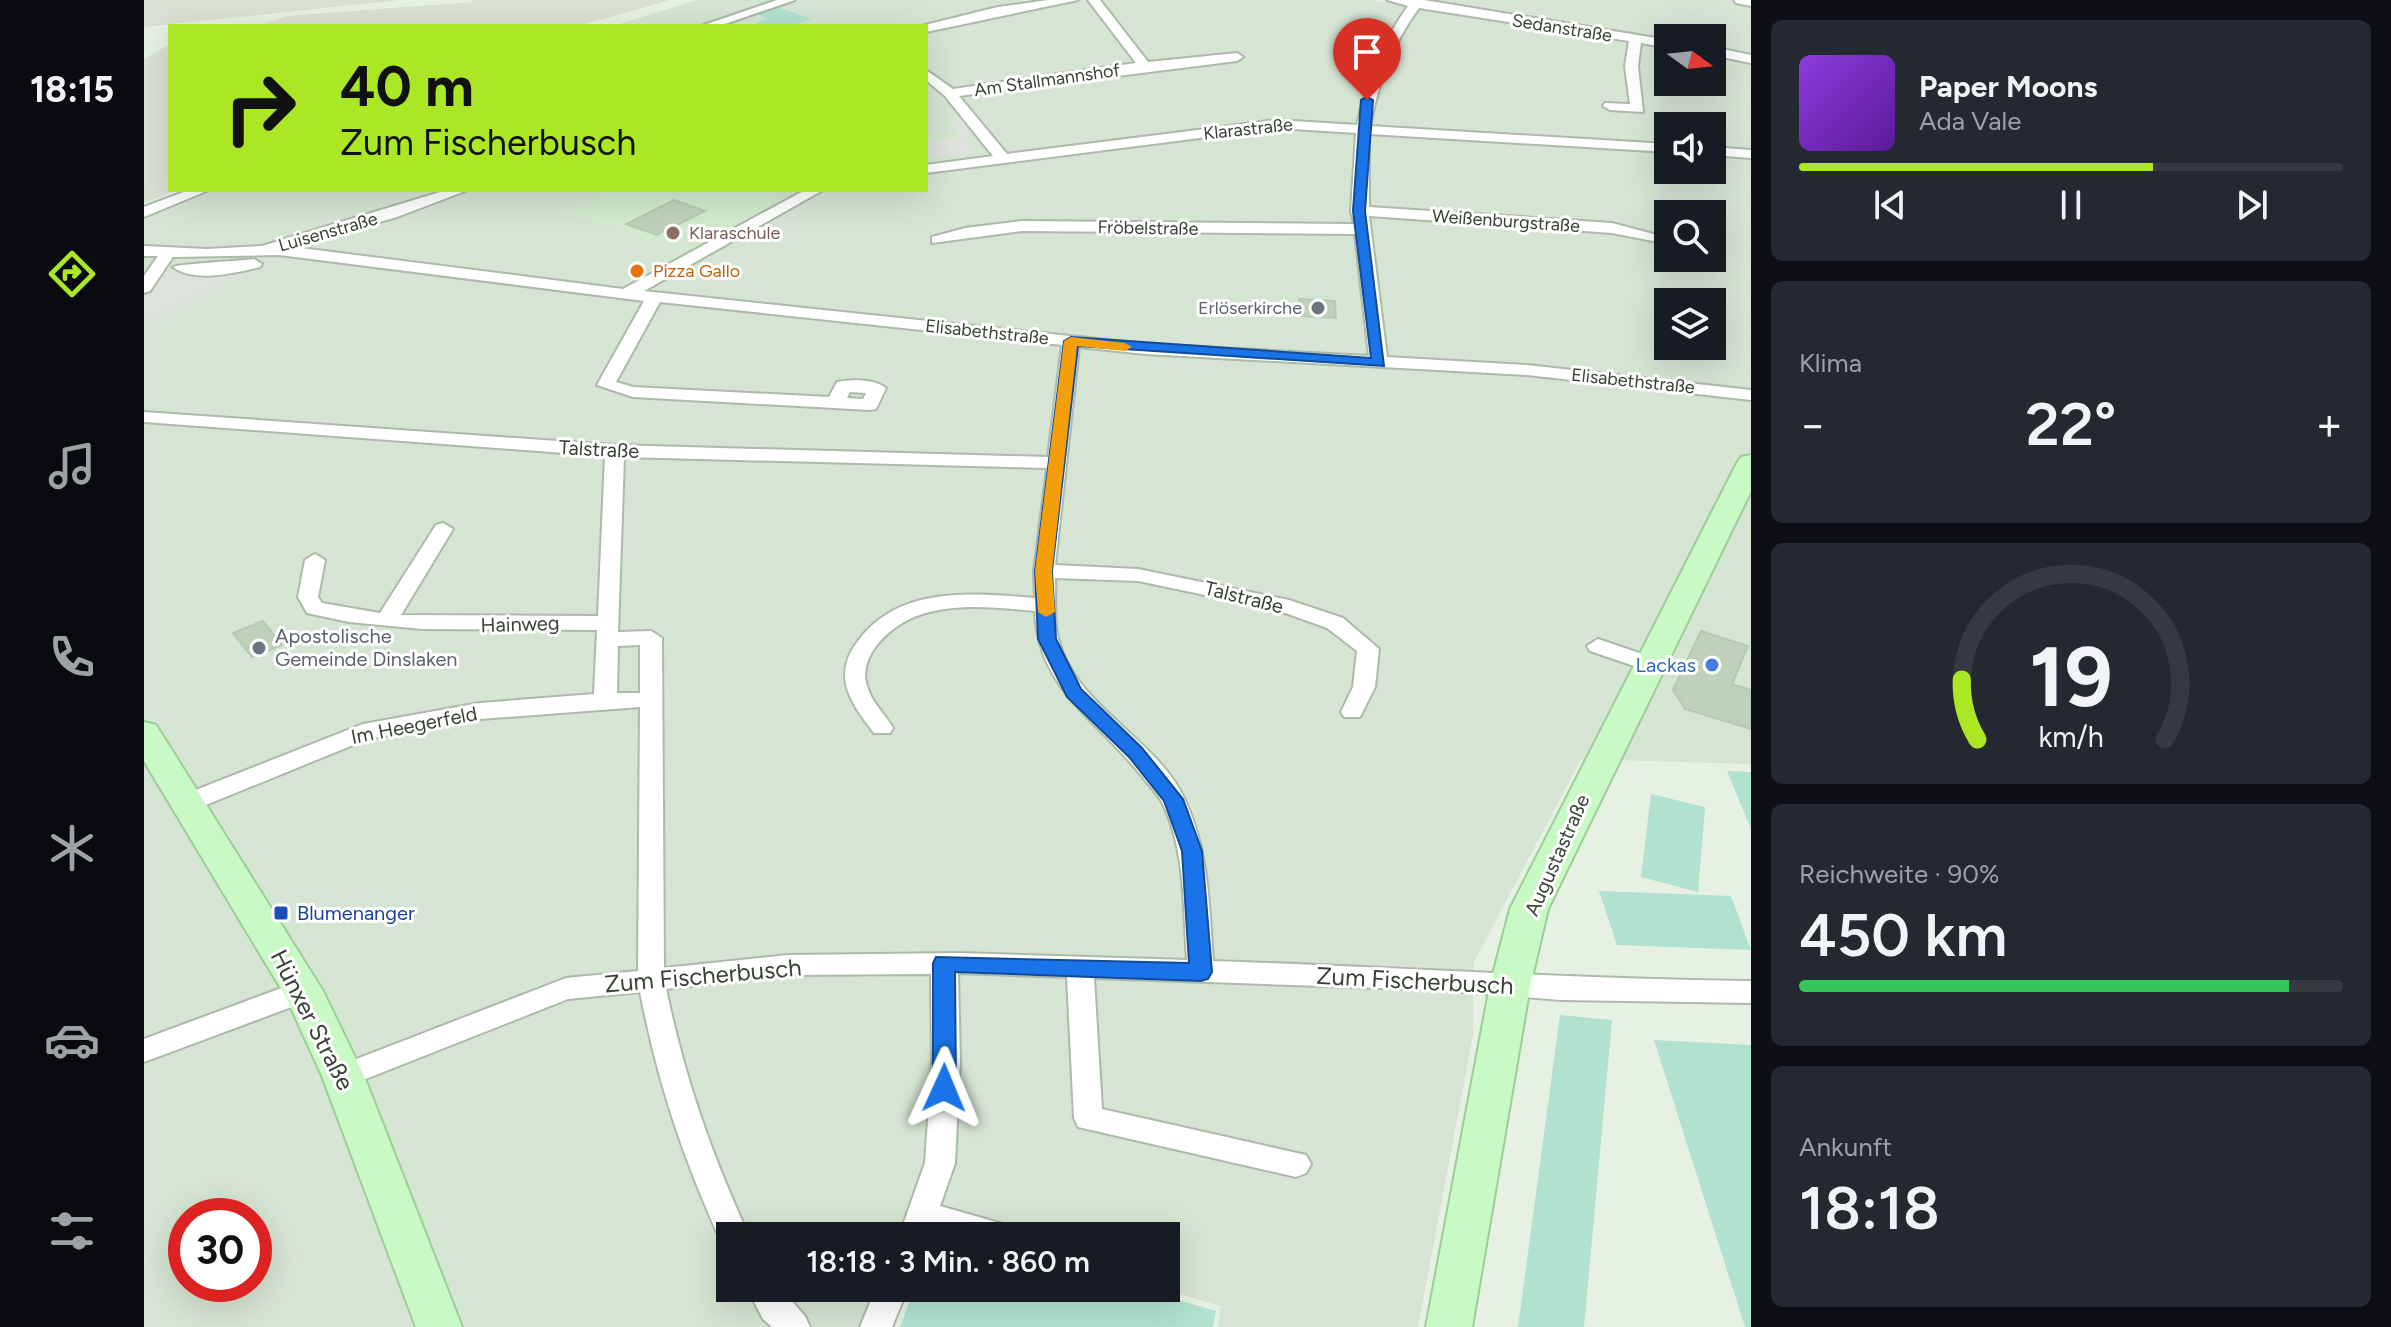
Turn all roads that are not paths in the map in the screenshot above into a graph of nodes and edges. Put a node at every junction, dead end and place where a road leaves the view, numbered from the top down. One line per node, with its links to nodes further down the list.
1 (789, 0): 9 (street)
2 (1072, 0): 6 (street)
3 (1094, 0): 16 (street, Am Stallmannshof)
4 (1393, 0): 7 (street, Sedanstraße)
5 (1740, 0): 8 (street)
6 (1032, 2): 10 (street)
7 (1416, 2): 11 (street, Sedanstraße); 20 (street)
8 (1751, 2)
9 (713, 24)
10 (928, 28)
11 (1636, 39): 12 (street, Sedanstraße); 19 (street, Sedanstraße)
12 (1654, 42)
13 (1726, 54): 15 (street)
14 (1237, 57): 16 (street, Am Stallmannshof)
15 (1751, 59)
16 (1145, 66): 18 (street, Am Stallmannshof)
17 (928, 76): 18 (street)
18 (950, 93): 24 (street)
19 (1610, 106)
20 (1364, 127): 21 (street, Klarastraße); 24 (street, Klarastraße); 29 (street)
21 (1654, 147)
22 (1726, 152): 23 (street)
23 (1751, 154)
24 (1003, 159): 25 (street, Klarastraße)
25 (928, 169)
26 (197, 192): 30 (street)
27 (455, 192): 31 (street, Luisenstraße)
28 (812, 192): 40 (street)
29 (1359, 211): 32 (street); 33 (street, Weißenburgstraße)
30 (144, 212)
31 (392, 214): 36 (street, Luisenstraße); 37 (street, Luisenstraße)
32 (1362, 229): 34 (street, Fröbelstraße); 43 (street)
33 (1653, 236)
34 (937, 240)
35 (144, 251): 38 (street, Luisenstraße)
36 (263, 251): 37 (street, Luisenstraße); 38 (street, Luisenstraße)
37 (290, 253): 38 (street, Luisenstraße); 40 (street, Elisabethstraße)
38 (156, 261): 39 (street)
39 (144, 288)
40 (626, 294): 41 (street, Elisabethstraße)
41 (654, 298): 42 (street, Elisabethstraße); 45 (street)
42 (1071, 341): 43 (street, Elisabethstraße); 48 (street)
43 (1379, 363): 44 (street, Elisabethstraße)
44 (1751, 395)
45 (836, 403)
46 (144, 417): 47 (street, Talstraße)
47 (615, 451): 48 (street, Talstraße); 55 (street)
48 (1055, 463): 52 (street)
49 (1751, 463): 57 (main road, Augustastraße)
50 (443, 529): 54 (street)
51 (315, 560): 54 (street, Hainweg)
52 (1044, 571): 53 (street); 60 (street, Talstraße)
53 (1046, 605): 61 (street); 66 (street)
54 (388, 618): 55 (street, Hainweg)
55 (606, 631): 58 (street); 59 (street)
56 (1598, 646): 57 (street)
57 (1649, 664): 68 (main road, Augustastraße)
58 (605, 700): 59 (street, Im Heegerfeld); 63 (street, Im Heegerfeld)
59 (651, 700): 67 (street)
60 (1352, 712)
61 (882, 728)
62 (144, 733): 63 (main road, Hünxer Straße)
63 (187, 803): 69 (main road, Hünxer Straße)
64 (944, 963): 65 (street, Zum Fischerbusch); 67 (street, Zum Fischerbusch); 75 (street)
65 (1080, 968): 66 (street, Zum Fischerbusch); 73 (street)
66 (1201, 972): 68 (street, Zum Fischerbusch)
67 (651, 979): 72 (street, Zum Fischerbusch); 74 (street)
68 (1510, 986): 70 (street, Zum Fischerbusch); 81 (main road, Augustastraße)
69 (303, 991): 71 (street); 72 (main road, Hünxer Straße)
70 (1751, 992)
71 (144, 1051)
72 (343, 1076): 78 (main road, Hünxer Straße)
73 (1296, 1164)
74 (728, 1222)
75 (919, 1222)
76 (771, 1302): 79 (street)
77 (886, 1302): 80 (street)
78 (439, 1327)
79 (794, 1327)
80 (876, 1327)
81 (1449, 1327)

